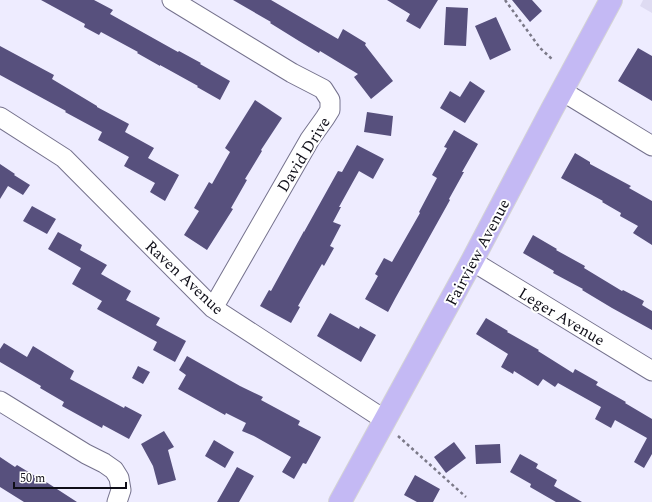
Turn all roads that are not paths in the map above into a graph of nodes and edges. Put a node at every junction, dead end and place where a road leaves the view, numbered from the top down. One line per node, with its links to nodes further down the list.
1 (172, 0): 7 (street, David Drive)
2 (611, 0): 3 (main road, Fairview Avenue)
3 (562, 91): 5 (street); 6 (main road, Fairview Avenue)
4 (0, 117): 7 (street, Raven Avenue)
5 (652, 146)
6 (472, 261): 8 (street, Leger Avenue); 10 (main road, Fairview Avenue)
7 (213, 308): 10 (street, Raven Avenue)
8 (652, 371)
9 (0, 401): 11 (street)
10 (392, 428): 12 (main road, Fairview Avenue)
11 (118, 502)
12 (340, 502)

